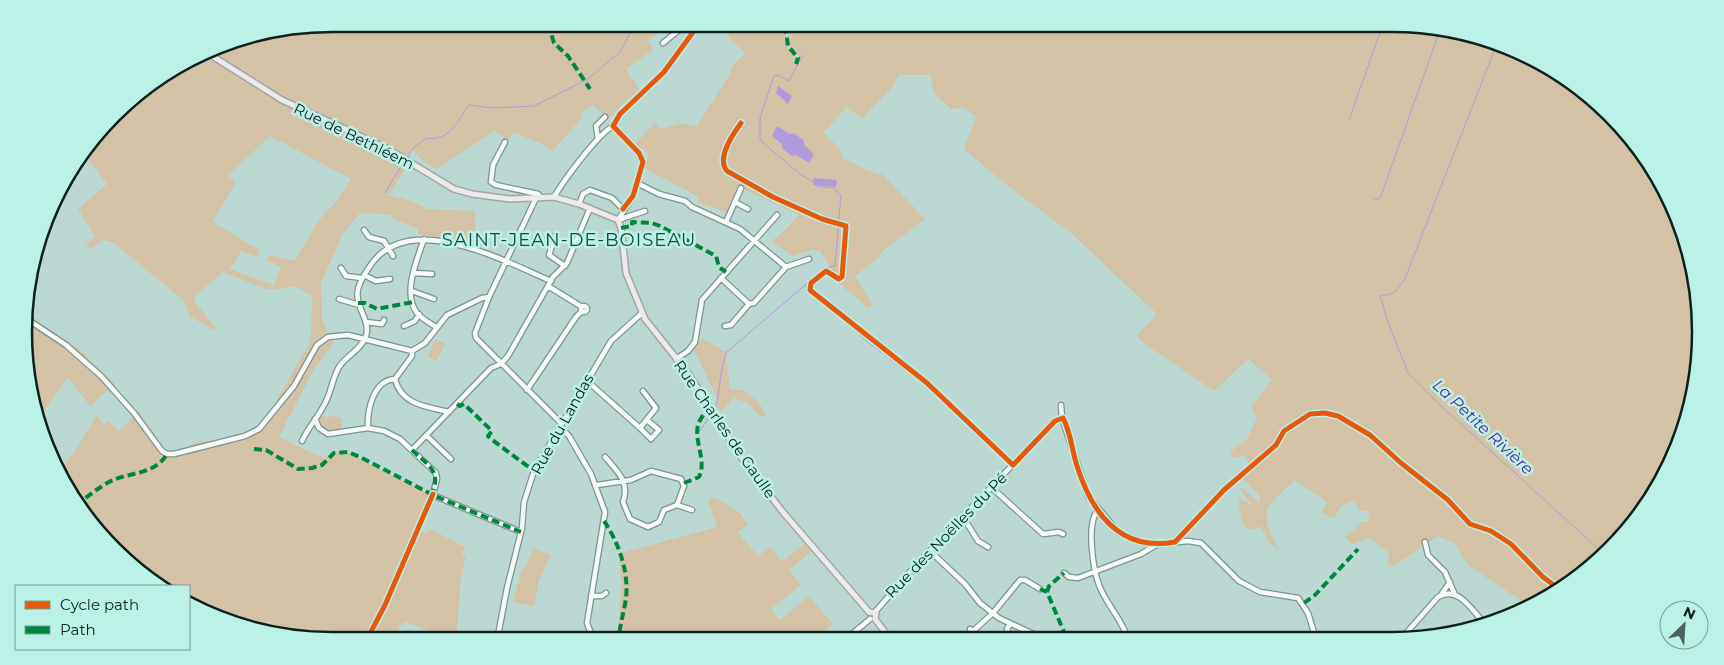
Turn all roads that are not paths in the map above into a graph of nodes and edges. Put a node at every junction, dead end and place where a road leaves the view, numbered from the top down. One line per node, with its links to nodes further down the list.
1 (677, 32): 3 (street)
2 (693, 32): 6 (street)
3 (663, 43)
4 (214, 57): 12 (main road, Rue de Bethléem)
5 (605, 117): 7 (street)
6 (613, 126): 7 (street); 9 (street)
7 (598, 139): 11 (street)
8 (505, 142): 12 (street)
9 (637, 183): 16 (street); 21 (street)
10 (741, 188): 13 (street)
11 (554, 197): 12 (main road, Rue de Bethléem); 14 (main road)
12 (539, 198): 31 (street)
13 (735, 202): 17 (street); 21 (street)
14 (579, 204): 15 (main road); 16 (street)
15 (590, 208): 20 (main road); 32 (street)
16 (623, 208): 20 (street)
17 (748, 208)
18 (645, 211): 20 (street)
19 (777, 215): 25 (street)
20 (618, 220): 47 (main road, Rue Charles de Gaulle)
21 (726, 222): 25 (street)
22 (364, 230): 26 (street)
23 (555, 236): 32 (street)
24 (424, 239): 26 (street); 27 (street); 35 (street)
25 (755, 240): 33 (street); 38 (street)
26 (387, 247): 28 (street); 37 (street)
27 (489, 255): 30 (street); 31 (street)
28 (393, 256)
29 (809, 259): 33 (street)
30 (488, 261)
31 (506, 262): 40 (street); 44 (street)
32 (565, 266): 40 (street)
33 (786, 266): 45 (street)
34 (341, 268): 37 (street)
35 (414, 273): 36 (street); 41 (street)
36 (432, 274)
37 (363, 276): 39 (street); 46 (street)
38 (721, 278): 45 (street); 57 (street)
39 (390, 279)
40 (550, 284): 58 (street); 61 (street)
41 (412, 291): 43 (street); 48 (street)
42 (339, 299): 46 (street)
43 (434, 299)
44 (488, 300): 54 (street); 58 (street)
45 (749, 304): 53 (street)
46 (359, 305): 50 (street)
47 (642, 313): 57 (main road, Rue Charles de Gaulle); 60 (street, Rue du Landas)
48 (419, 314): 52 (street); 54 (street)
49 (384, 320): 50 (street)
50 (366, 322): 55 (street)
51 (32, 323): 55 (street)
52 (404, 326)
53 (725, 326)
54 (436, 327): 56 (street)
55 (365, 340): 56 (street); 66 (street)
56 (412, 351): 59 (street)
57 (676, 359): 99 (main road, Rue Charles de Gaulle)
58 (501, 364): 61 (street); 64 (street)
59 (395, 379): 64 (street); 69 (street)
60 (586, 380): 68 (street, Rue du Landas); 70 (street)
61 (528, 390): 68 (street)
62 (643, 391): 67 (street)
63 (1061, 405): 65 (street)
64 (449, 412): 71 (street)
65 (1062, 418): 78 (street, Rue des Noëlles du Pé); 82 (street)
66 (315, 419): 69 (street); 72 (street)
67 (647, 420): 70 (street); 70 (street)
68 (560, 425): 77 (street); 84 (street, Rue du Landas)
69 (368, 428): 73 (street)
70 (640, 428)
71 (428, 436): 73 (street); 75 (street)
72 (302, 441)
73 (412, 450): 84 (street)
74 (605, 457): 76 (street)
75 (451, 459)
76 (625, 481): 77 (street); 79 (street); 79 (street)
77 (596, 485): 98 (street)
78 (991, 487): 83 (street, Rue des Noëlles du Pé); 85 (street)
79 (678, 505): 81 (street)
80 (1206, 509): 86 (street)
81 (692, 510)
82 (1098, 510): 88 (street); 91 (street)
83 (963, 517): 89 (street); 90 (street, Rue des Noëlles du Pé)
84 (521, 532): 105 (street, Rue du Landas)
85 (1063, 534)
86 (1175, 542): 88 (street); 112 (street)
87 (1425, 542): 93 (street)
88 (1156, 545): 91 (street)
89 (988, 547)
90 (930, 551): 99 (street, Rue des Noëlles du Pé); 100 (street)
91 (1096, 572): 92 (street); 111 (street)
92 (1064, 573)
93 (1450, 582): 96 (street); 97 (street)
94 (1040, 589): 100 (street)
95 (606, 592): 98 (street)
96 (1440, 595): 97 (street); 113 (street)
97 (1455, 595): 102 (street)
98 (591, 596): 106 (street)
99 (872, 612): 101 (main road)
100 (992, 613): 103 (street); 104 (street)
101 (872, 619): 107 (street); 108 (main road)
102 (1480, 619)
103 (1010, 624): 109 (street); 110 (street)
104 (970, 629)
105 (499, 632)
106 (590, 632)
107 (856, 632)
108 (884, 632)
109 (1008, 632)
110 (1030, 632)
111 (1125, 632)
112 (1314, 632)
113 (1407, 632)

